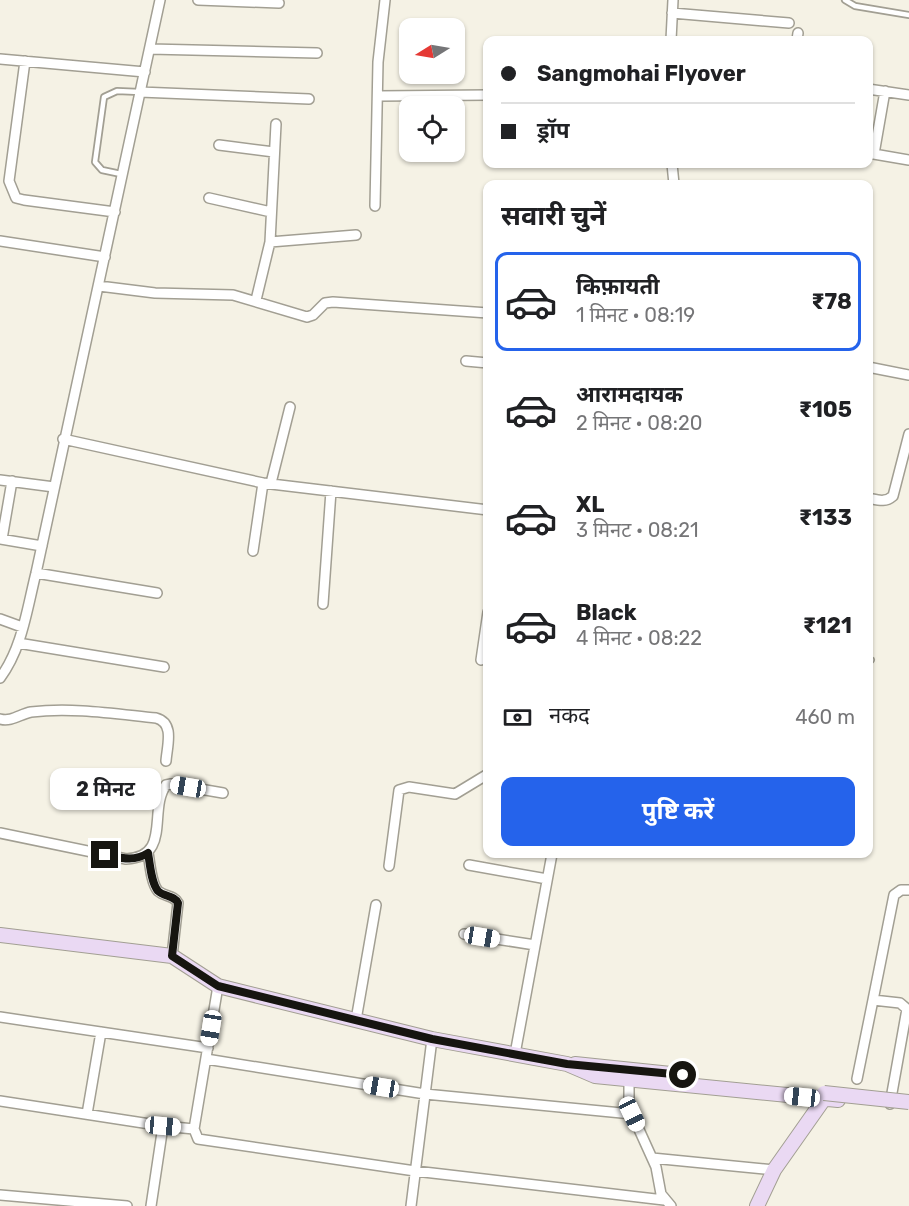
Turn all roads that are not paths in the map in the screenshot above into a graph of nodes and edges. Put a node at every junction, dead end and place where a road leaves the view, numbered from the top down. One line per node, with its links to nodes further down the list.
1 (160, 0): 11 (street)
2 (198, 0): 6 (street)
3 (385, 0): 21 (street)
4 (673, 0): 7 (street)
5 (845, 0): 8 (lane)
6 (279, 3)
7 (672, 13): 9 (street); 10 (street)
8 (909, 15)
9 (789, 23)
10 (671, 36)
11 (150, 49): 12 (street); 15 (street)
12 (317, 53)
13 (0, 59): 14 (street)
14 (25, 61): 15 (street); 30 (street)
15 (145, 72): 18 (street)
16 (873, 90): 17 (street)
17 (885, 91): 20 (street); 25 (street)
18 (141, 92): 22 (street); 29 (street); 29 (lane)
19 (483, 95): 21 (street)
20 (909, 95)
21 (379, 96): 32 (street)
22 (309, 99)
23 (276, 124): 26 (street)
24 (219, 145): 26 (street)
25 (873, 145)
26 (274, 152): 34 (street)
27 (873, 154): 28 (street)
28 (909, 160)
29 (123, 174): 33 (street)
30 (5, 180): 33 (street)
31 (209, 198): 34 (street)
32 (375, 206)
33 (115, 212): 38 (street)
34 (271, 212): 37 (street)
35 (356, 235): 37 (street)
36 (0, 241): 38 (street)
37 (270, 242): 40 (street)
38 (105, 256): 39 (street)
39 (99, 286): 40 (street); 48 (street)
40 (256, 300): 41 (street)
41 (483, 313)
42 (466, 362): 43 (street)
43 (483, 363)
44 (873, 367): 45 (street)
45 (909, 375)
46 (290, 407): 51 (street)
47 (909, 434): 54 (street)
48 (63, 440): 51 (street); 52 (street)
49 (0, 480): 50 (street)
50 (12, 481): 52 (street); 56 (street)
51 (267, 483): 53 (street); 58 (street)
52 (54, 487): 57 (street)
53 (332, 491): 55 (street); 61 (street)
54 (873, 499)
55 (483, 509)
56 (1, 539): 57 (street)
57 (42, 546): 59 (street)
58 (253, 551)
59 (36, 573): 60 (street); 63 (street)
60 (157, 592)
61 (323, 603)
62 (0, 619): 63 (street)
63 (22, 627): 64 (street)
64 (18, 643): 67 (street); 68 (street)
65 (483, 646): 66 (street)
66 (481, 660)
67 (164, 667)
68 (0, 678)
69 (0, 719): 70 (street)
70 (166, 761)
71 (483, 777): 77 (street)
72 (223, 793): 74 (street)
73 (0, 833): 74 (street)
74 (148, 853): 84 (street)
75 (551, 858): 78 (street)
76 (469, 865): 78 (street)
77 (389, 866)
78 (547, 879): 83 (street)
79 (909, 890): 86 (street)
80 (376, 905): 88 (street)
81 (464, 934): 83 (street)
82 (0, 935): 84 (main road)
83 (535, 945): 92 (street)
84 (172, 956): 85 (main road)
85 (218, 986): 88 (main road); 91 (street)
86 (873, 1000): 96 (street); 101 (street)
87 (0, 1017): 89 (street)
88 (356, 1020): 90 (main road)
89 (101, 1032): 91 (street); 102 (street)
90 (432, 1039): 92 (main road); 97 (street)
91 (208, 1048): 93 (street)
92 (515, 1054): 94 (main road)
93 (206, 1059): 97 (street); 105 (street)
94 (567, 1064): 95 (main road); 98 (main road)
95 (629, 1079): 98 (main road); 103 (street)
96 (857, 1079)
97 (425, 1094): 103 (street); 108 (street)
98 (824, 1096): 100 (main road, bridge); 101 (main road); 107 (main road)
99 (0, 1101): 102 (street)
100 (909, 1103): 101 (main road)
101 (890, 1104)
102 (87, 1114): 104 (street)
103 (632, 1114): 106 (street)
104 (163, 1126): 105 (street); 112 (street)
105 (194, 1129): 108 (street)
106 (652, 1158): 107 (street); 110 (street)
107 (774, 1170): 114 (main road)
108 (415, 1171): 110 (street); 113 (street)
109 (0, 1196): 111 (street)
110 (667, 1203)
111 (127, 1206)
112 (151, 1206)
113 (411, 1206)
114 (757, 1206)

